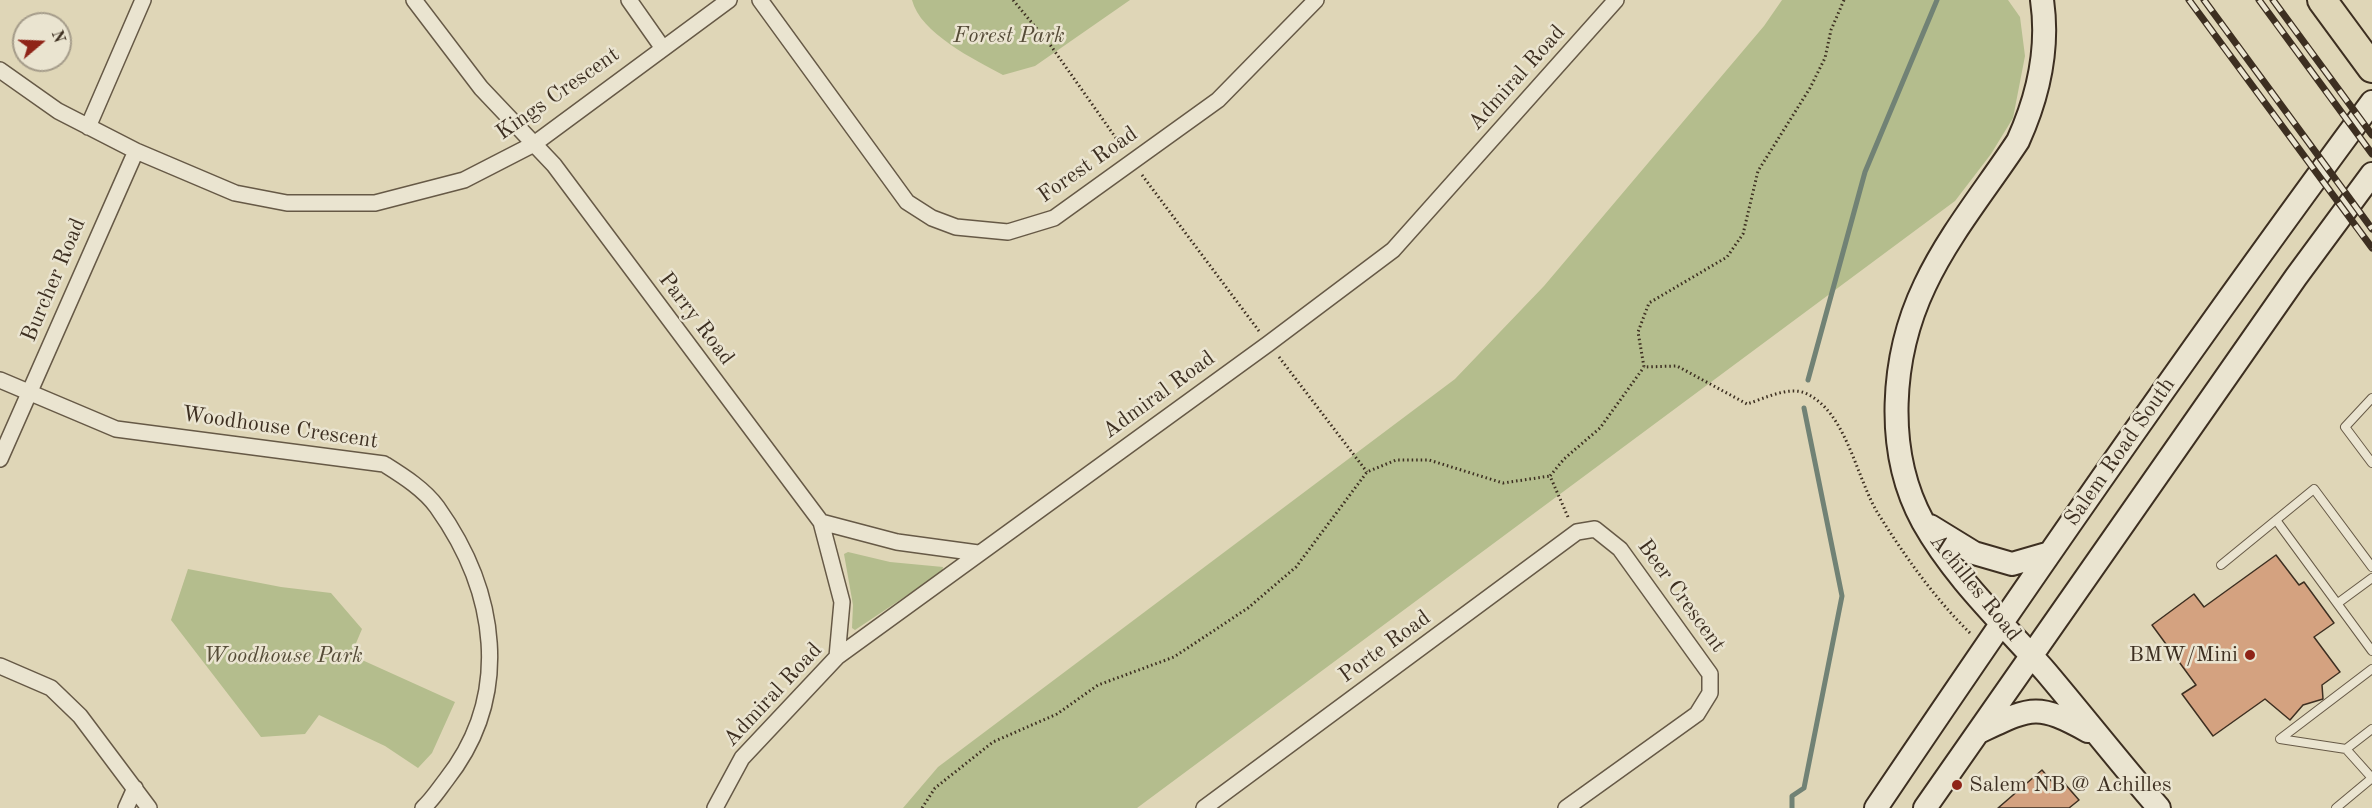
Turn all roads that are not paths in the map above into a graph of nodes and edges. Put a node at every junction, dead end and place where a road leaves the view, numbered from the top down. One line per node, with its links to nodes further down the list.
1 (143, 0): 14 (street)
2 (414, 0): 15 (street, Parry Road)
3 (630, 0): 10 (street)
4 (729, 0): 10 (street, Kings Crescent)
5 (760, 0): 6 (street, Forest Road)
6 (1316, 0)
7 (1616, 0): 27 (street, Admiral Road)
8 (2042, 0): 23 (main road, Achilles Road)
9 (2322, 0): 11 (highway)
10 (662, 47): 15 (street, Kings Crescent)
11 (2372, 68)
12 (0, 70): 14 (street, Kings Crescent)
13 (2372, 102): 28 (main road, Salem Road South)
14 (87, 127): 16 (street, Kings Crescent)
15 (534, 144): 16 (street, Kings Crescent); 25 (street, Parry Road)
16 (136, 152): 19 (street, Burcher Road)
17 (2372, 174): 35 (main road, Salem Road South)
18 (0, 380): 19 (street, Woodhouse Crescent)
19 (30, 393): 21 (street, Burcher Road); 48 (street, Woodhouse Crescent)
20 (2372, 398): 22 (lane)
21 (0, 459)
22 (2372, 463)
23 (1922, 520): 28 (main road); 33 (main road, Achilles Road)
24 (2276, 520): 29 (lane); 30 (lane); 32 (lane)
25 (820, 522): 27 (street); 36 (street, Parry Road)
26 (1595, 529): 45 (street, Beer Crescent); 50 (street, Porte Road)
27 (978, 553): 36 (street, Admiral Road)
28 (2050, 553): 33 (main road, Salem Road South)
29 (2221, 564)
30 (2372, 567)
31 (2372, 578): 32 (lane)
32 (2338, 603): 34 (lane)
33 (2001, 623): 35 (main road, Achilles Road); 51 (main road, Salem Road South)
34 (2372, 651)
35 (2030, 655): 40 (main road, Salem Road South); 41 (main road, Achilles Road)
36 (837, 657): 49 (street, Admiral Road)
37 (0, 666): 44 (street)
38 (2372, 669): 42 (lane)
39 (2372, 729): 42 (lane)
40 (1979, 731): 41 (main road); 52 (main road, Salem Road South)
41 (2097, 735): 53 (main road, Achilles Road)
42 (2346, 749): 43 (lane)
43 (2372, 778): 54 (lane)
44 (135, 788): 46 (street); 47 (street)
45 (1570, 807)
46 (126, 808)
47 (149, 808)
48 (423, 808)
49 (715, 808)
50 (1204, 808)
51 (1876, 808)
52 (1925, 808)
53 (2158, 808)
54 (2336, 808)

